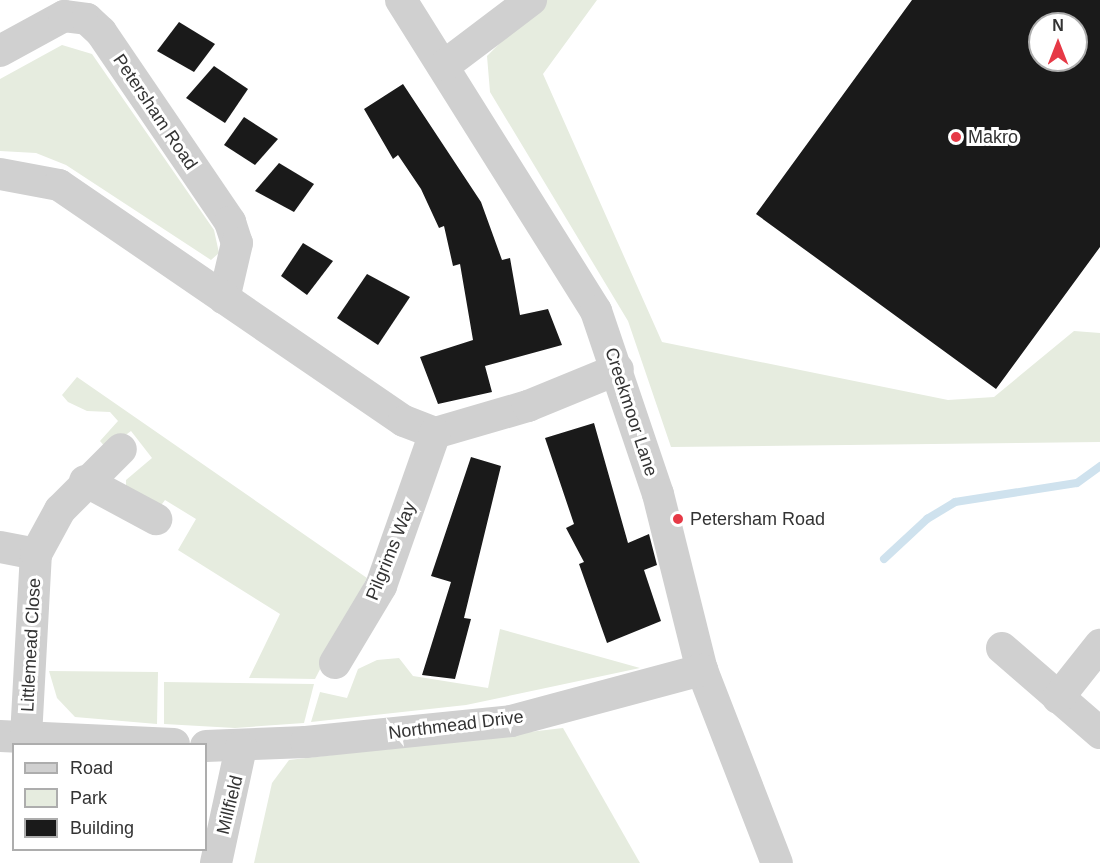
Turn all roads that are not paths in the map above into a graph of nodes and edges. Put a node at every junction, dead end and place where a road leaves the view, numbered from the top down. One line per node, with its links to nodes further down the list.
1 (401, 0): 5 (street, Creekmoor Lane)
2 (509, 0): 5 (street)
3 (531, 0): 5 (street)
4 (0, 51): 7 (street, Petersham Road)
5 (445, 65): 8 (street, Creekmoor Lane)
6 (0, 174): 7 (street)
7 (224, 299): 9 (street)
8 (618, 369): 9 (street); 18 (street, Creekmoor Lane)
9 (435, 433): 17 (street, Pilgrims Way)
10 (121, 448): 11 (street, Littlemead Close)
11 (85, 481): 12 (street); 14 (street, Littlemead Close)
12 (156, 519)
13 (0, 547): 14 (street, Littlemead Close)
14 (36, 554): 21 (street, Littlemead Close)
15 (1100, 645): 19 (street)
16 (1002, 648): 19 (street)
17 (335, 663)
18 (702, 670): 24 (street, Northmead Drive); 26 (street, Creekmoor Lane)
19 (1058, 698): 20 (street)
20 (1100, 733)
21 (13, 736): 22 (street)
22 (154, 743)
23 (207, 746): 24 (street, Northmead Drive)
24 (241, 747): 25 (street, Millfield)
25 (216, 863)
26 (777, 863)

